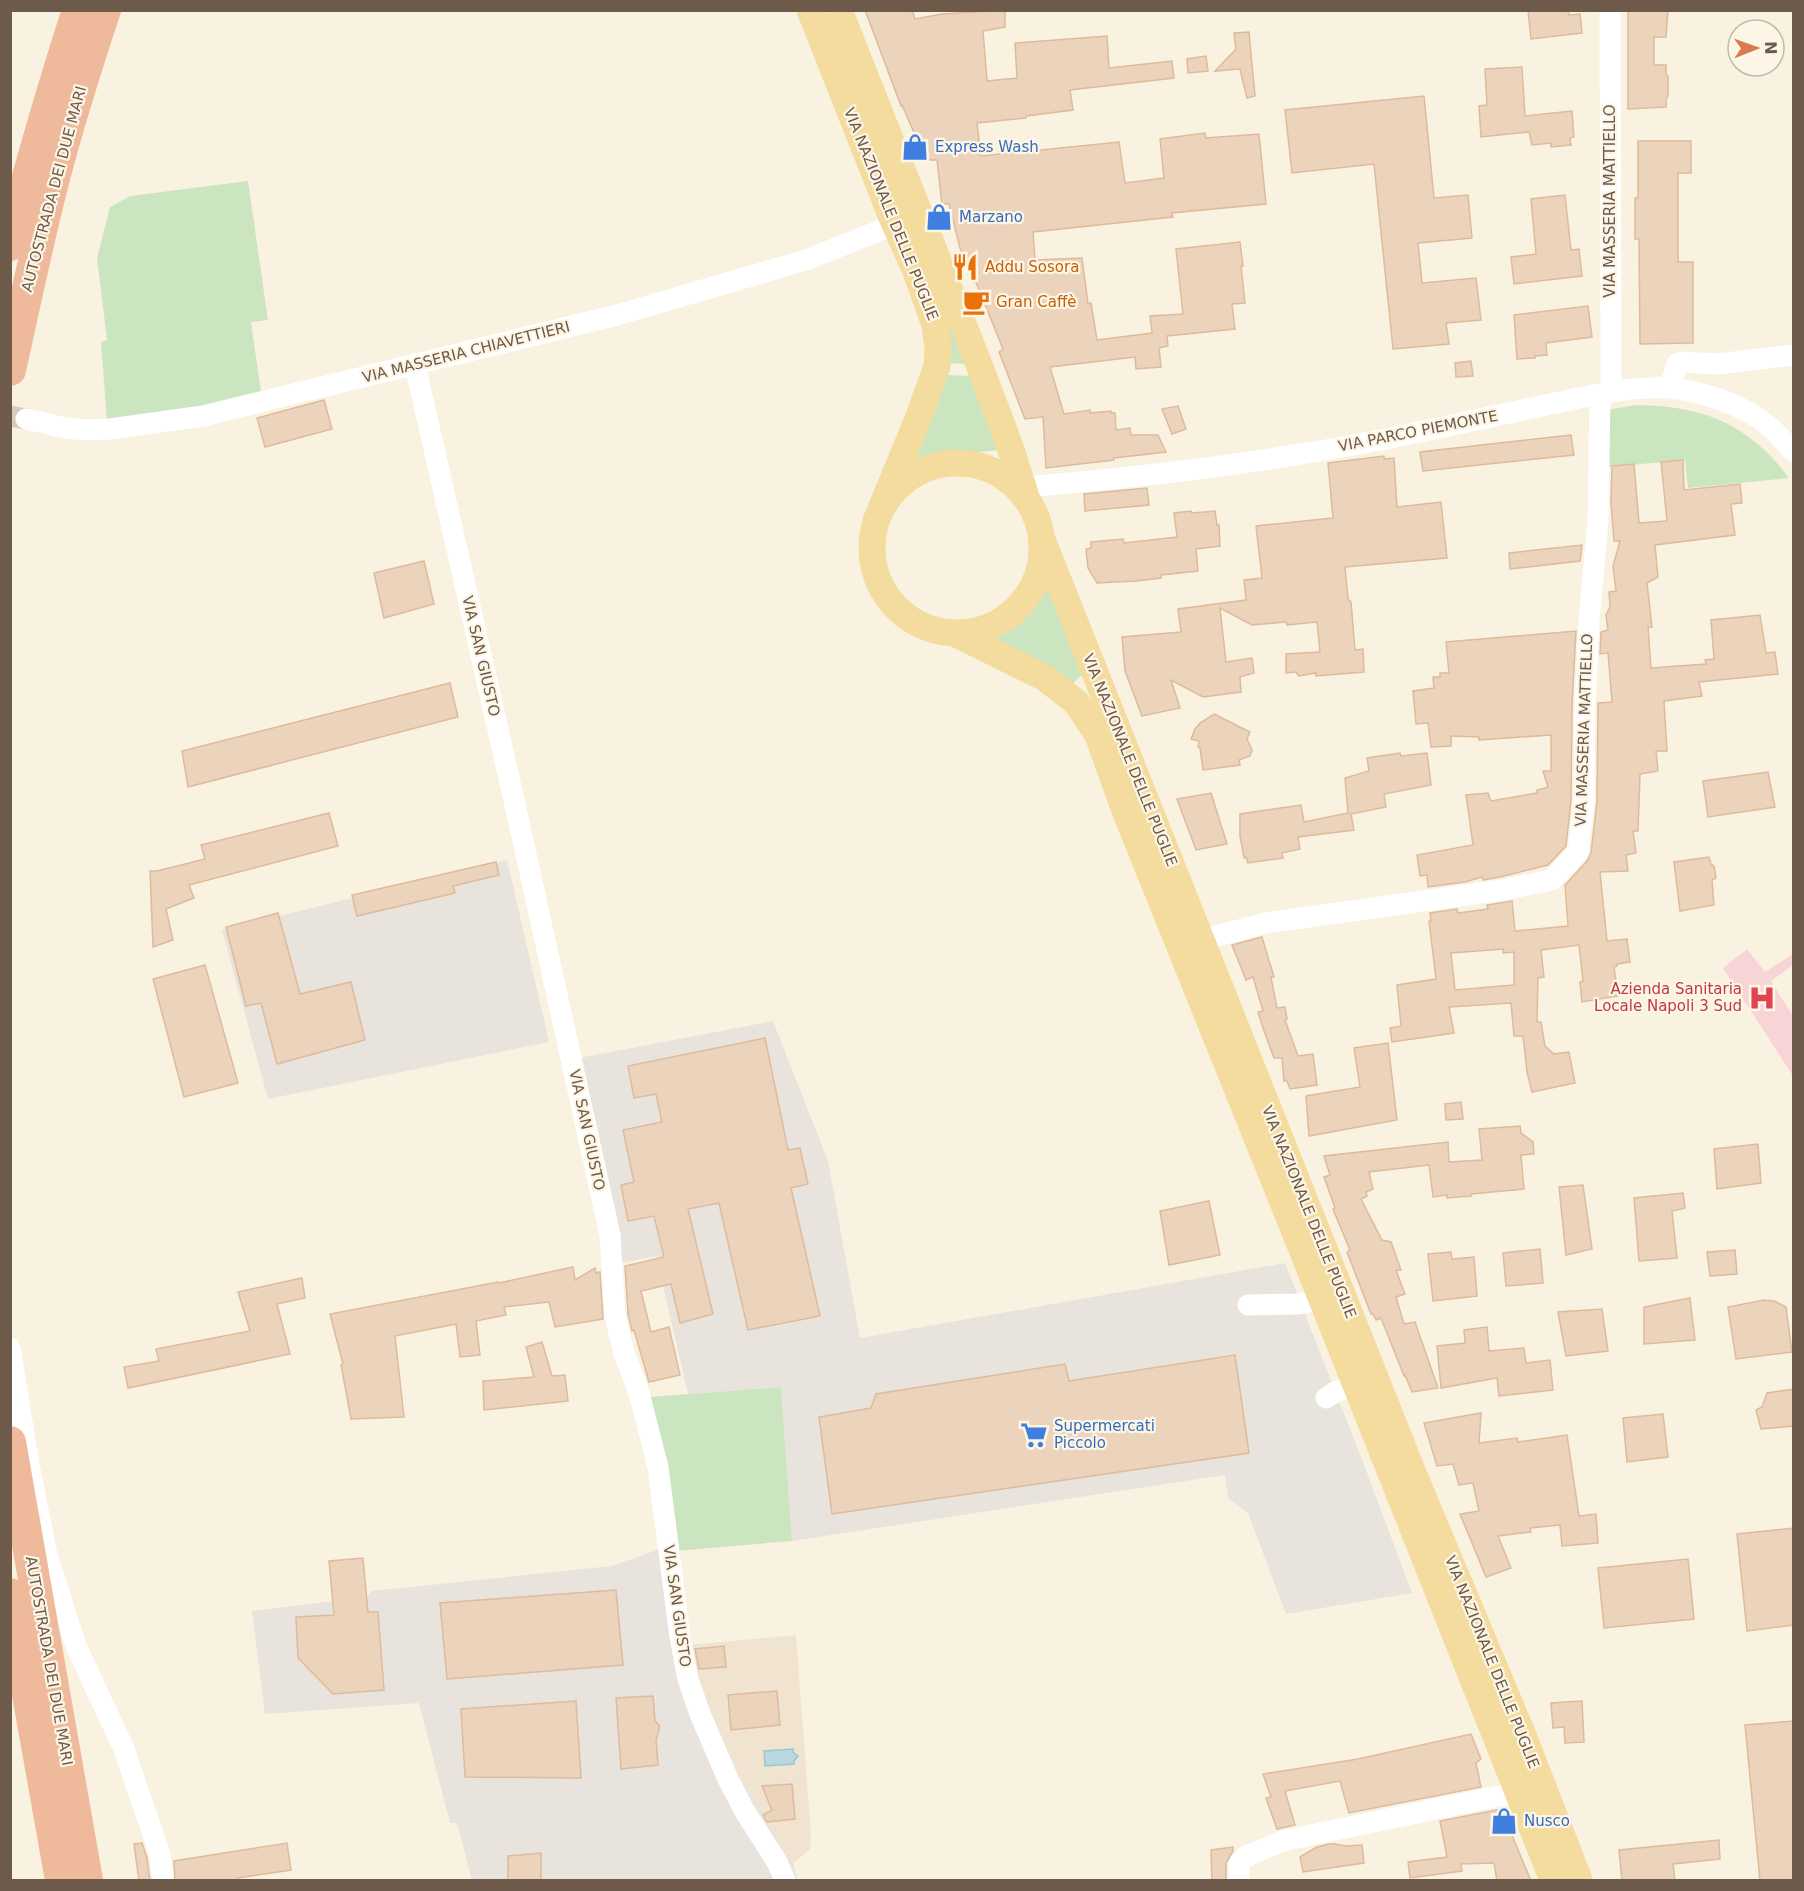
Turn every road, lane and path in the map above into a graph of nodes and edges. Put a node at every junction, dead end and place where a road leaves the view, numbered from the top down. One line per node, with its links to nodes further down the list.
1 (78, 10): 7 (highway, AUTOSTRADA DEI DUE MARI)
2 (105, 10): 10 (highway, AUTOSTRADA DEI DUE MARI)
3 (810, 10): 6 (main road, VIA NAZIONALE DELLE PUGLIE)
4 (839, 10): 15 (main road, VIA NAZIONALE DELLE PUGLIE)
5 (1610, 10): 12 (street, VIA MASSERIA MATTIELLO)
6 (893, 220): 9 (street, VIA MASSERIA CHIAVETTIERI); 16 (main road, VIA NAZIONALE DELLE PUGLIE)
7 (10, 245)
8 (1794, 355): 11 (street)
9 (415, 365): 13 (street, VIA MASSERIA CHIAVETTIERI); 31 (street, VIA SAN GIUSTO)
10 (10, 370)
11 (1670, 388): 12 (street, VIA PARCO PIEMONTE); 14 (street, VIA PARCO PIEMONTE)
12 (1606, 393): 15 (street, VIA PARCO PIEMONTE); 19 (street, VIA MASSERIA MATTIELLO)
13 (26, 420)
14 (1794, 452)
15 (1024, 490): 16 (main road, VIA NAZIONALE DELLE PUGLIE); 17 (main road, VIA NAZIONALE DELLE PUGLIE)
16 (876, 521): 18 (main road, VIA NAZIONALE DELLE PUGLIE)
17 (1043, 542): 18 (main road, VIA NAZIONALE DELLE PUGLIE); 19 (main road, VIA NAZIONALE DELLE PUGLIE)
18 (956, 634): 20 (main road, VIA NAZIONALE DELLE PUGLIE)
19 (1201, 940): 34 (main road, VIA NAZIONALE DELLE PUGLIE)
20 (1322, 1299): 21 (street); 23 (main road, VIA NAZIONALE DELLE PUGLIE)
21 (1248, 1305)
22 (10, 1348): 30 (street)
23 (1356, 1385): 24 (street); 27 (main road, VIA NAZIONALE DELLE PUGLIE)
24 (1326, 1398)
25 (10, 1442): 29 (highway, AUTOSTRADA DEI DUE MARI)
26 (10, 1594): 28 (highway, AUTOSTRADA DEI DUE MARI)
27 (1518, 1792): 32 (street); 33 (main road, VIA NAZIONALE DELLE PUGLIE)
28 (61, 1881)
29 (87, 1881)
30 (163, 1881)
31 (785, 1881)
32 (1239, 1881)
33 (1553, 1881)
34 (1579, 1881)

